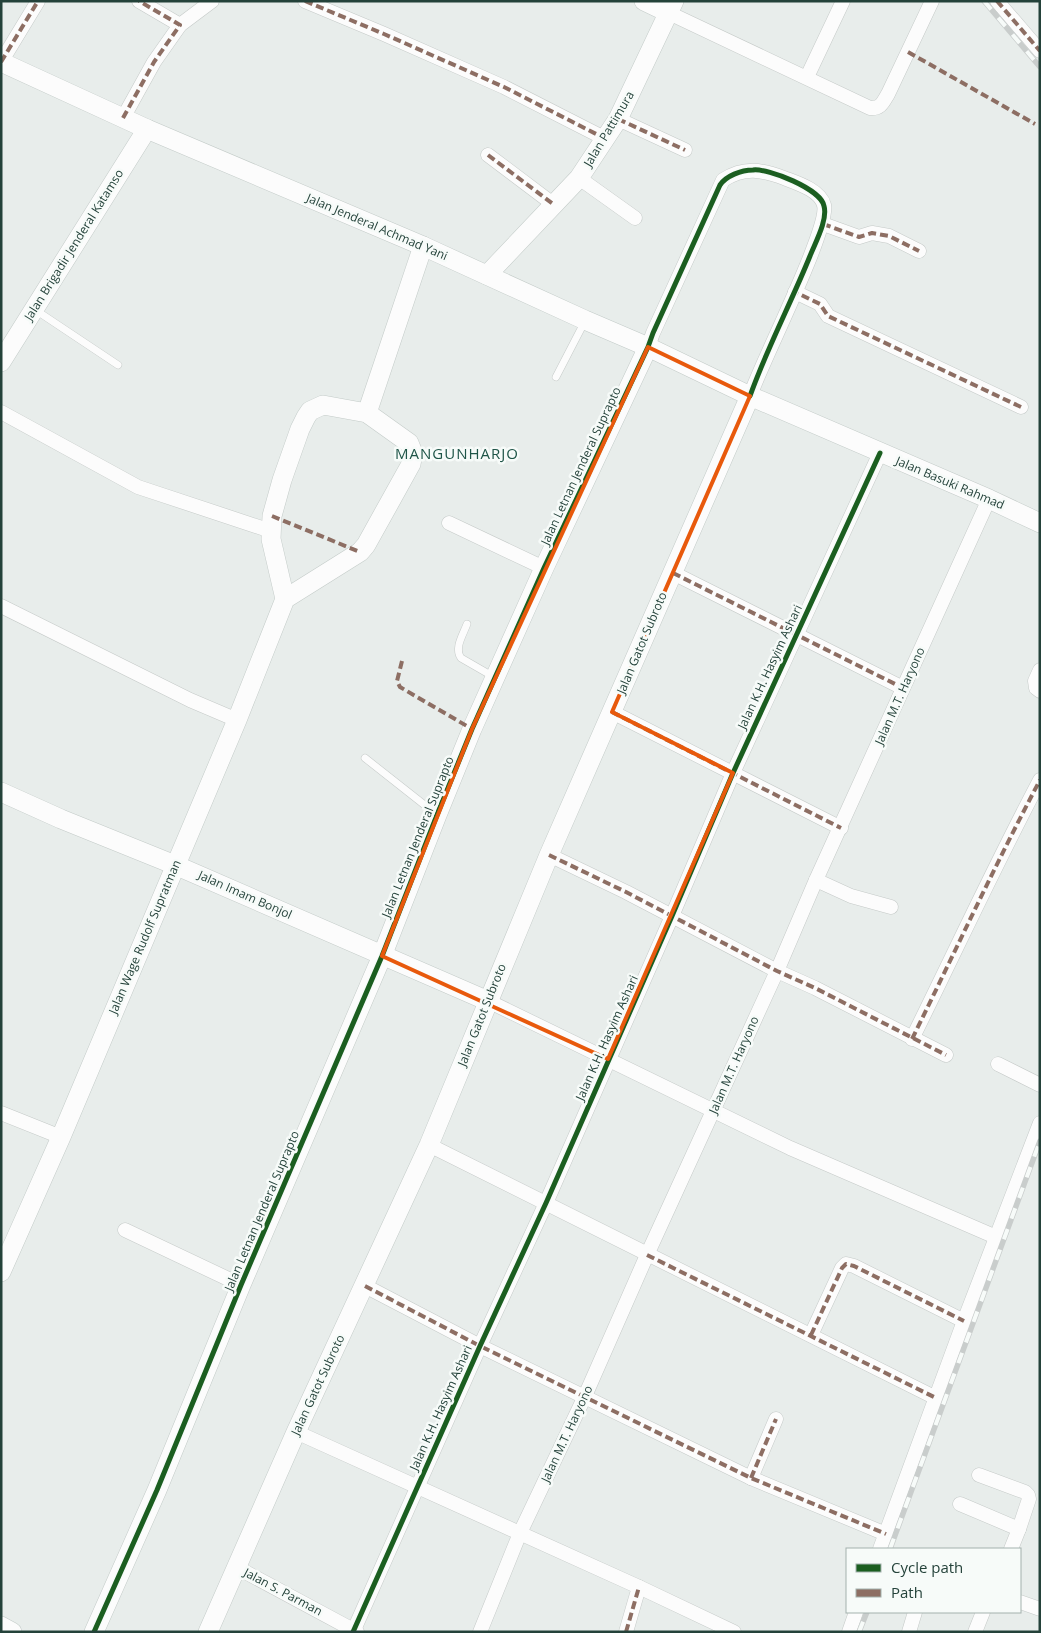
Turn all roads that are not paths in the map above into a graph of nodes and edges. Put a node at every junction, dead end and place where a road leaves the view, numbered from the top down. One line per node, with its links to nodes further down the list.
1 (38, 1): 12 (street)
2 (139, 1): 10 (street)
3 (212, 1): 10 (street)
4 (305, 1): 17 (street)
5 (644, 1): 9 (street)
6 (843, 1): 13 (street)
7 (932, 1): 13 (street)
8 (997, 1): 11 (street)
9 (671, 7): 13 (street); 15 (street, Jalan Pattimura)
10 (180, 26): 14 (street)
11 (1040, 51)
12 (1, 62): 14 (street, Jalan Jenderal Achmad Yani)
13 (806, 77)
14 (124, 118): 16 (street, Jalan Jenderal Achmad Yani)
15 (618, 118): 17 (street, Jalan Pattimura); 18 (street)
16 (147, 129): 24 (street, Jalan Jenderal Achmad Yani); 28 (street, Jalan Brigadir Jenderal Katamso)
17 (606, 139): 20 (street, Jalan Pattimura)
18 (685, 150)
19 (488, 155): 21 (street)
20 (579, 178): 21 (street, Jalan Pattimura); 22 (street)
21 (553, 204): 26 (street, Jalan Pattimura)
22 (635, 218)
23 (823, 224): 25 (street); 27 (street); 30 (street, Jalan Letnan Jenderal Suprapto)
24 (423, 246): 26 (street, Jalan Jenderal Achmad Yani); 37 (street)
25 (919, 251)
26 (487, 275): 29 (street, Jalan Jenderal Achmad Yani)
27 (795, 292): 34 (street); 35 (street)
28 (34, 309): 31 (street, Jalan Brigadir Jenderal Katamso); 32 (lane)
29 (585, 320): 30 (street, Jalan Jenderal Achmad Yani); 33 (lane)
30 (648, 347): 34 (street, Jalan Jenderal Achmad Yani); 43 (street, Jalan Letnan Jenderal Suprapto)
31 (1, 362)
32 (118, 364)
33 (556, 377)
34 (750, 396): 38 (street, Jalan Basuki Rahmad); 44 (street, Jalan Gatot Subroto)
35 (1021, 407)
36 (1, 412): 42 (street)
37 (366, 414): 42 (street); 45 (street)
38 (880, 453): 39 (street, Jalan Basuki Rahmad); 48 (street, Jalan K.H. Hasyim Ashari)
39 (990, 499): 41 (street, Jalan Basuki Rahmad); 51 (street, Jalan M.T. Haryono)
40 (449, 523): 43 (street)
41 (1040, 523)
42 (270, 531): 45 (street)
43 (544, 568): 50 (street, Jalan Letnan Jenderal Suprapto)
44 (673, 573): 48 (street); 53 (street, Jalan Gatot Subroto)
45 (285, 599): 54 (street, Jalan Wage Rudolf Supratman)
46 (1, 606): 54 (street)
47 (467, 624): 50 (lane)
48 (796, 636): 51 (street); 56 (street, Jalan K.H. Hasyim Ashari)
49 (1040, 670): 52 (street)
50 (495, 678): 59 (street, Jalan Letnan Jenderal Suprapto)
51 (903, 688): 60 (street, Jalan M.T. Haryono)
52 (1040, 691)
53 (612, 712): 56 (street); 61 (street, Jalan Gatot Subroto)
54 (237, 720): 62 (street, Jalan Wage Rudolf Supratman)
55 (365, 758): 59 (lane)
56 (733, 773): 60 (street); 65 (street, Jalan K.H. Hasyim Ashari)
57 (1040, 780): 69 (street)
58 (1, 792): 62 (street, Jalan Imam Bonjol)
59 (436, 815): 66 (street, Jalan Letnan Jenderal Suprapto)
60 (840, 828): 63 (street, Jalan M.T. Haryono)
61 (549, 855): 65 (street); 68 (street, Jalan Gatot Subroto)
62 (175, 865): 66 (street, Jalan Imam Bonjol); 77 (street, Jalan Wage Rudolf Supratman)
63 (816, 880): 64 (street); 67 (street, Jalan M.T. Haryono)
64 (891, 907)
65 (672, 916): 67 (street); 71 (street, Jalan K.H. Hasyim Ashari)
66 (382, 956): 68 (street, Jalan Imam Bonjol); 84 (street, Jalan Letnan Jenderal Suprapto)
67 (777, 971): 69 (street); 74 (street, Jalan M.T. Haryono)
68 (488, 1001): 71 (street); 78 (street, Jalan Gatot Subroto)
69 (912, 1039): 70 (street)
70 (946, 1056)
71 (608, 1059): 74 (street); 79 (street, Jalan K.H. Hasyim Ashari)
72 (998, 1064): 73 (street)
73 (1040, 1085)
74 (714, 1111): 81 (street); 82 (street, Jalan M.T. Haryono)
75 (1, 1112): 77 (street)
76 (1040, 1123): 81 (street)
77 (61, 1137): 83 (street, Jalan Wage Rudolf Supratman)
78 (429, 1145): 79 (street); 85 (street, Jalan Gatot Subroto)
79 (546, 1203): 82 (street); 88 (street, Jalan K.H. Hasyim Ashari)
80 (125, 1230): 84 (street)
81 (996, 1237): 86 (street)
82 (647, 1255): 87 (street); 89 (street, Jalan M.T. Haryono)
83 (1, 1272)
84 (241, 1285): 112 (street, Jalan Letnan Jenderal Suprapto)
85 (365, 1286): 88 (street); 92 (street, Jalan Gatot Subroto)
86 (964, 1321): 87 (street); 90 (street)
87 (811, 1335): 90 (street)
88 (480, 1346): 89 (street); 95 (street, Jalan K.H. Hasyim Ashari)
89 (585, 1396): 94 (street); 98 (street, Jalan M.T. Haryono)
90 (936, 1398): 99 (street)
91 (776, 1419): 94 (street)
92 (296, 1432): 95 (street); 102 (street, Jalan Gatot Subroto)
93 (979, 1475): 97 (street)
94 (751, 1478): 99 (street)
95 (417, 1486): 98 (street); 110 (street, Jalan K.H. Hasyim Ashari)
96 (960, 1504): 97 (street)
97 (1019, 1529): 101 (street)
98 (520, 1534): 103 (street); 114 (street, Jalan M.T. Haryono)
99 (886, 1534): 100 (street)
100 (880, 1548)
101 (1011, 1548)
102 (236, 1567): 110 (street, Jalan S. Parman); 113 (street, Jalan Gatot Subroto)
103 (639, 1587): 115 (street); 116 (street)
104 (1021, 1602): 105 (street)
105 (1040, 1610)
106 (856, 1613): 117 (street)
107 (916, 1613): 118 (street)
108 (982, 1613): 119 (street)
109 (1, 1626): 111 (street)
110 (354, 1631)
111 (12, 1632)
112 (94, 1632)
113 (208, 1632)
114 (480, 1632)
115 (626, 1632)
116 (734, 1632)
117 (849, 1632)
118 (909, 1632)
119 (975, 1632)

